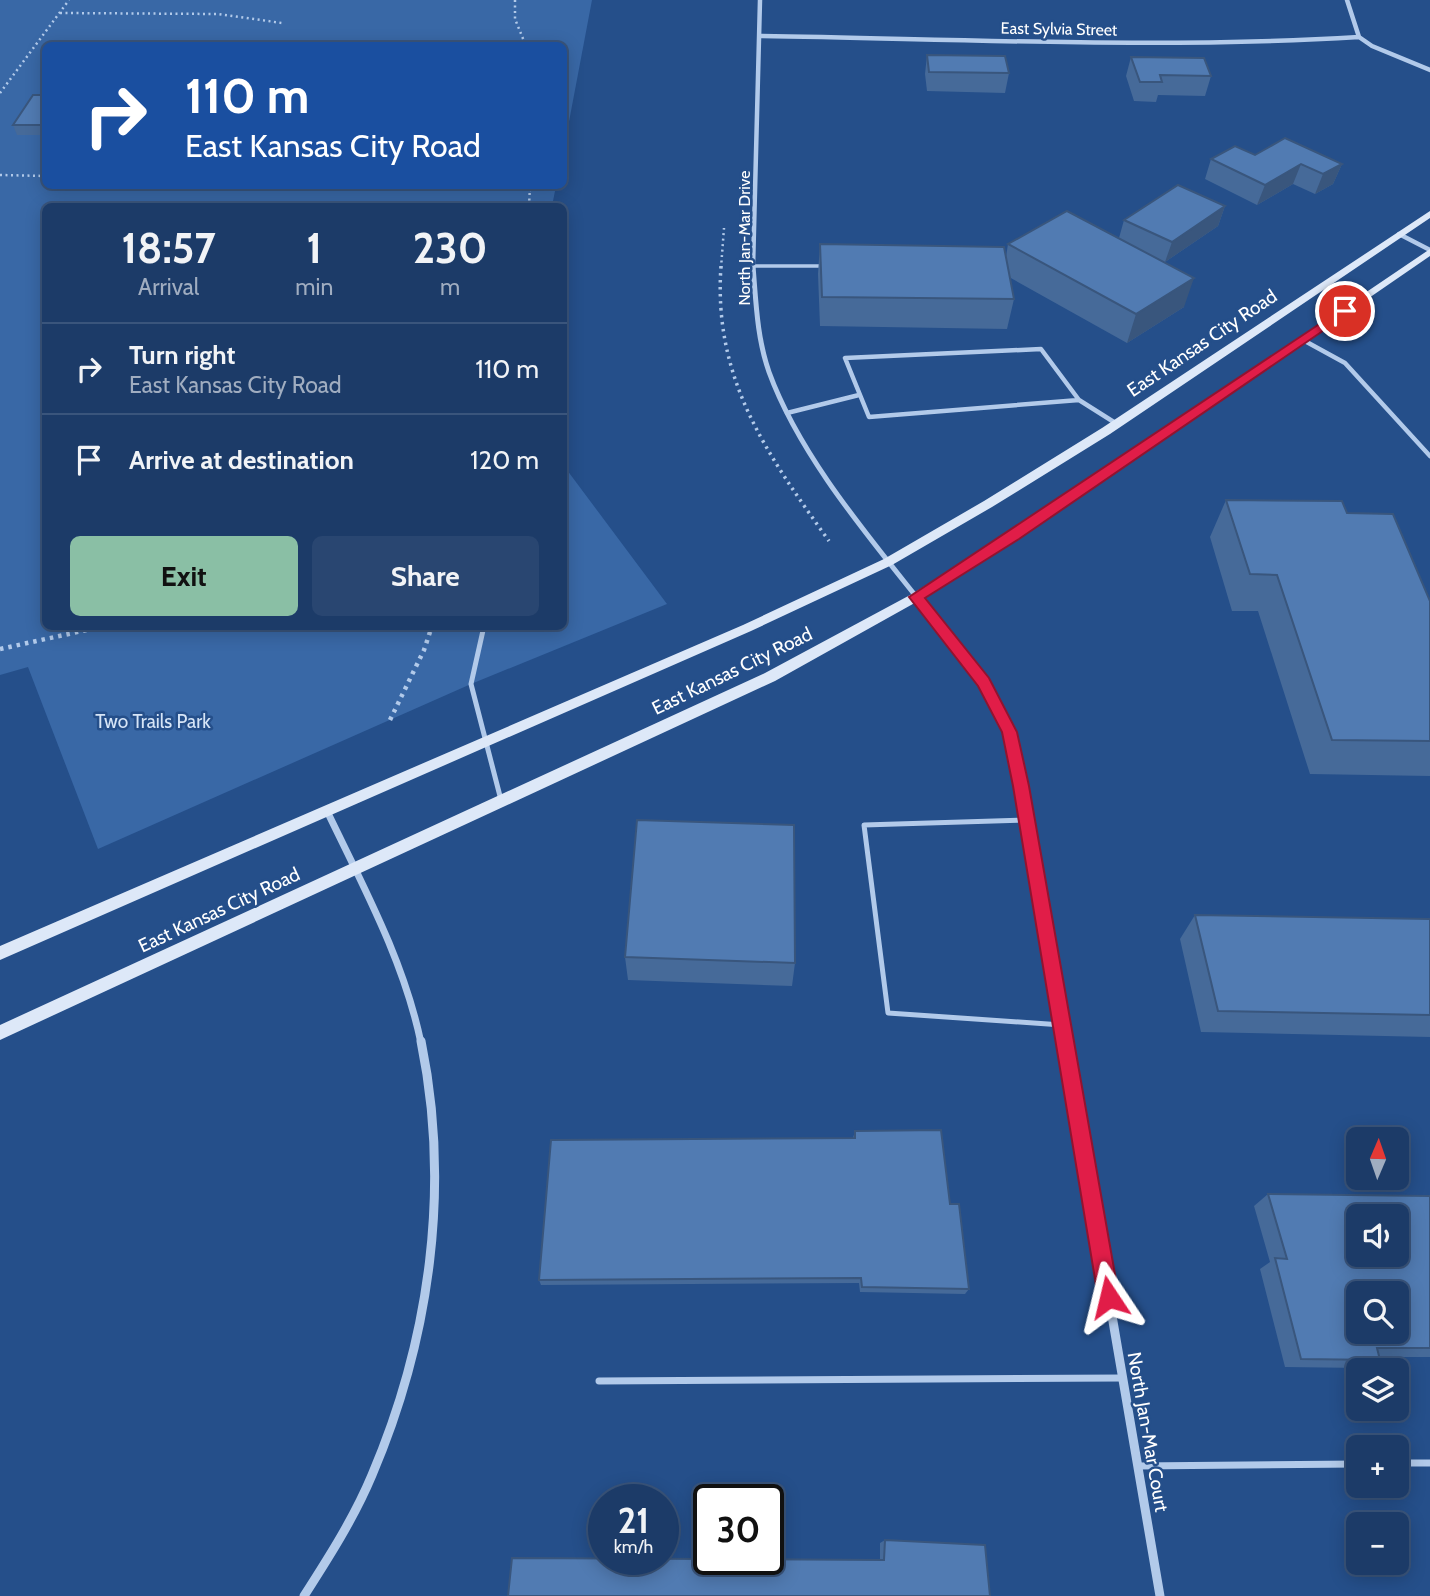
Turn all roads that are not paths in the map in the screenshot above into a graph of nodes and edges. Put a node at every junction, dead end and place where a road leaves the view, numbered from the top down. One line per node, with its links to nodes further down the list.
1 (760, 0): 3 (street, North Jan-Mar Drive)
2 (1347, 0): 4 (street)
3 (759, 36): 4 (street, East Sylvia Street); 10 (street, North Jan-Mar Drive)
4 (1359, 37): 5 (street)
5 (1430, 70)
6 (1430, 214): 7 (main road, East Kansas City Road)
7 (1399, 234): 8 (street); 15 (main road, East Kansas City Road)
8 (1430, 251): 11 (main road, East Kansas City Road)
9 (835, 265): 10 (lane)
10 (753, 266): 14 (street, North Jan-Mar Drive)
11 (1303, 340): 16 (lane); 18 (main road, East Kansas City Road)
12 (859, 395): 13 (lane); 13 (lane); 14 (lane)
13 (1079, 400): 15 (lane)
14 (788, 413): 17 (street, North Jan-Mar Drive)
15 (1117, 424): 17 (main road, East Kansas City Road)
16 (1430, 456)
17 (888, 562): 18 (street, North Jan-Mar Drive); 20 (main road, East Kansas City Road)
18 (916, 597): 21 (main road, East Kansas City Road); 23 (street, North Jan-Mar Court)
19 (483, 630): 20 (lane)
20 (486, 742): 21 (lane); 22 (main road, East Kansas City Road)
21 (501, 800): 24 (main road, East Kansas City Road)
22 (327, 811): 24 (street); 25 (main road, East Kansas City Road)
23 (1027, 820): 26 (street, North Jan-Mar Court); 26 (lane)
24 (354, 869): 27 (main road, East Kansas City Road); 34 (street)
25 (0, 953)
26 (1062, 1025): 28 (street, North Jan-Mar Court)
27 (0, 1033)
28 (1123, 1378): 29 (lane); 33 (street, North Jan-Mar Court)
29 (599, 1381)
30 (1430, 1463): 32 (lane)
31 (1346, 1464): 33 (lane)
32 (1409, 1464)
33 (1138, 1465): 35 (street, North Jan-Mar Court)
34 (304, 1596)
35 (1160, 1596)

